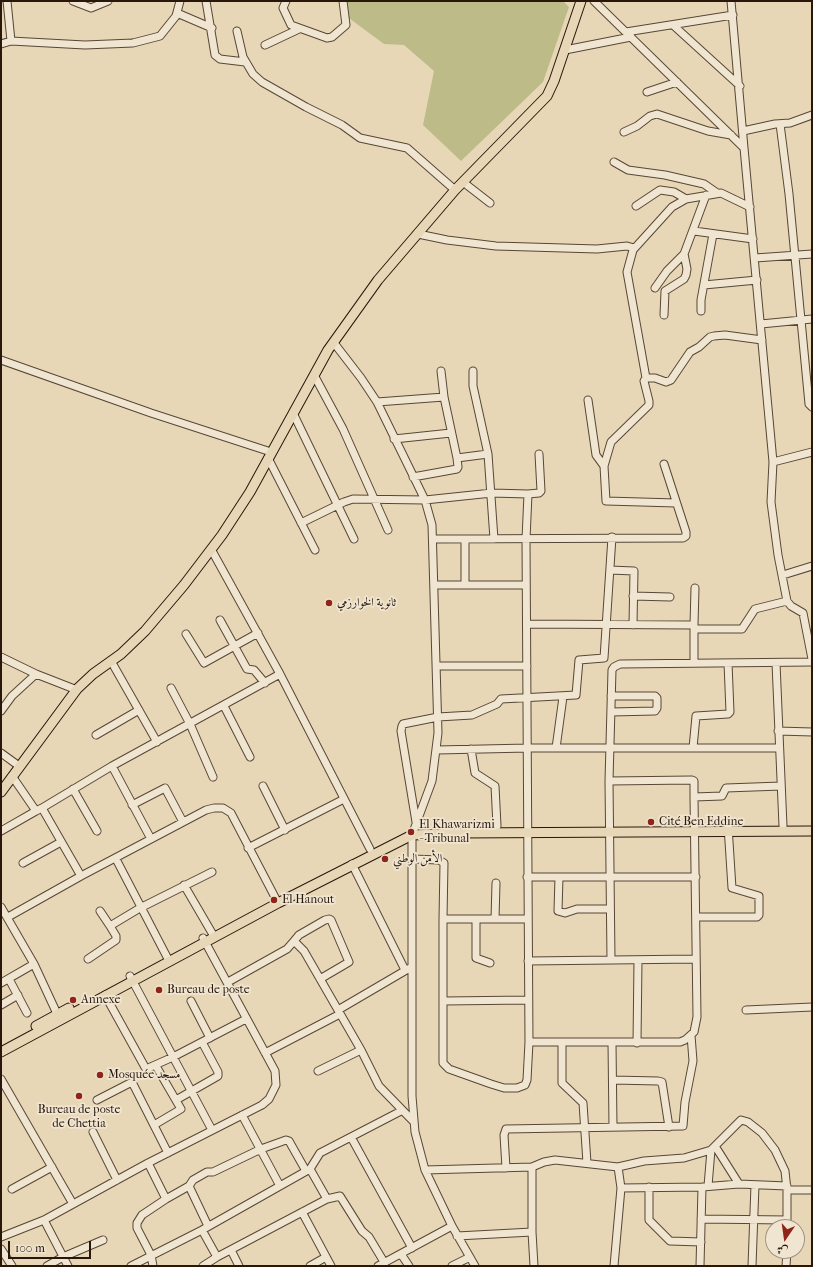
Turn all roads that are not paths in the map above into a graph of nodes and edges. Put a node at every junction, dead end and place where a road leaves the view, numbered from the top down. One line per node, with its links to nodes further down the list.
1 (7, 1): 18 (street)
2 (73, 1): 3 (street)
3 (108, 1)
4 (180, 1): 11 (street)
5 (206, 1): 14 (street)
6 (286, 1): 15 (street)
7 (343, 1): 15 (street)
8 (581, 1): 21 (main road)
9 (594, 1): 17 (street)
10 (731, 1): 12 (street)
11 (177, 13): 14 (street); 18 (street)
12 (733, 15): 13 (street); 24 (street)
13 (672, 25): 17 (street); 24 (street)
14 (212, 28): 22 (street)
15 (299, 29): 20 (street)
16 (237, 31): 22 (street)
17 (628, 35): 21 (street); 23 (street)
18 (11, 41): 19 (street)
19 (1, 44)
20 (266, 45)
21 (565, 50): 33 (main road)
22 (246, 62): 34 (street)
23 (677, 82): 25 (street); 30 (street)
24 (740, 86): 28 (street)
25 (647, 92)
26 (812, 115): 27 (street)
27 (780, 124): 28 (street); 48 (street)
28 (743, 131): 31 (street)
29 (624, 132): 30 (street)
30 (731, 135): 31 (street)
31 (744, 148): 40 (street)
32 (614, 162): 35 (street)
33 (463, 182): 34 (main road); 38 (street)
34 (455, 190): 42 (main road)
35 (717, 192): 36 (street); 40 (street)
36 (706, 195): 37 (street); 41 (street)
37 (686, 199): 39 (street); 45 (street)
38 (490, 203)
39 (636, 206)
40 (750, 207): 44 (street)
41 (694, 231): 43 (street); 46 (street)
42 (418, 234): 45 (street); 59 (main road)
43 (713, 234): 44 (street); 51 (street)
44 (753, 239): 49 (street)
45 (634, 248): 65 (street)
46 (684, 254): 52 (street); 54 (street)
47 (812, 254): 48 (street)
48 (794, 255): 49 (street); 56 (street)
49 (755, 258): 50 (street)
50 (757, 280): 51 (street); 57 (street)
51 (704, 285): 53 (street)
52 (654, 288)
53 (701, 311)
54 (664, 315)
55 (812, 319): 56 (street)
56 (800, 320): 57 (street); 61 (street)
57 (761, 324): 58 (street)
58 (762, 340): 65 (street); 78 (street)
59 (334, 343): 64 (main road); 68 (street)
60 (1, 360): 76 (street)
61 (809, 369): 69 (street)
62 (441, 371): 66 (street)
63 (473, 372): 74 (street)
64 (314, 375): 70 (main road); 84 (street)
65 (646, 378): 80 (street)
66 (444, 397): 68 (street); 71 (street)
67 (588, 400): 80 (street)
68 (377, 402): 72 (street)
69 (812, 407)
70 (293, 413): 76 (main road); 87 (street)
71 (451, 433): 72 (street); 77 (street)
72 (394, 439): 81 (street)
73 (812, 452): 78 (street)
74 (488, 454): 77 (street); 82 (street)
75 (539, 454): 83 (street)
76 (270, 455): 88 (street); 96 (main road)
77 (457, 458): 81 (street)
78 (772, 462): 100 (street)
79 (664, 464): 86 (street)
80 (604, 466): 86 (street)
81 (413, 477): 85 (street)
82 (492, 493): 83 (street); 85 (street); 94 (street)
83 (528, 494): 95 (street)
84 (375, 500): 85 (street); 87 (street); 89 (street)
85 (425, 500): 92 (street)
86 (676, 503): 90 (street)
87 (337, 506): 88 (street); 91 (street)
88 (301, 523): 97 (street)
89 (388, 530)
90 (612, 537): 95 (street); 99 (street)
91 (354, 539)
92 (433, 539): 93 (street); 101 (street)
93 (465, 539): 94 (street); 102 (street)
94 (494, 539): 95 (street)
95 (526, 539): 103 (street)
96 (211, 549): 113 (street); 119 (main road)
97 (315, 550)
98 (812, 566): 100 (street)
99 (610, 570): 105 (street); 110 (street)
100 (783, 575): 107 (street)
101 (434, 585): 102 (street); 124 (street)
102 (465, 585): 103 (street)
103 (526, 585): 109 (street)
104 (695, 588): 112 (street)
105 (633, 596): 106 (street); 111 (street)
106 (670, 597)
107 (787, 601): 112 (street); 115 (street)
108 (220, 620): 116 (street)
109 (526, 624): 110 (street); 125 (street)
110 (606, 625): 111 (street); 133 (street)
111 (633, 625): 112 (street)
112 (694, 627): 120 (street)
113 (258, 633): 116 (street); 127 (street)
114 (186, 634): 116 (street)
115 (810, 638): 118 (street)
116 (234, 646): 128 (street)
117 (1, 657): 126 (street)
118 (812, 659)
119 (111, 661): 130 (main road); 135 (street)
120 (694, 662): 122 (street); 131 (street)
121 (812, 662): 123 (street)
122 (728, 663): 123 (street); 147 (street)
123 (776, 663): 140 (street)
124 (436, 666): 125 (street); 138 (street)
125 (527, 666): 132 (street)
126 (36, 674): 130 (street); 136 (street)
127 (280, 674): 128 (street); 163 (street)
128 (265, 683): 134 (street)
129 (171, 688): 139 (street)
130 (77, 690): 153 (main road)
131 (611, 696): 137 (street); 137 (street)
132 (527, 697): 133 (street); 138 (street); 144 (street)
133 (563, 697): 145 (street)
134 (224, 706): 139 (street); 152 (street)
135 (139, 710): 142 (street); 143 (street)
136 (1, 711)
137 (611, 712): 146 (street)
138 (438, 717): 150 (street); 171 (street)
139 (190, 724): 143 (street); 156 (street)
140 (778, 731): 141 (street); 148 (street)
141 (812, 732)
142 (96, 736)
143 (157, 742): 154 (street)
144 (528, 748): 145 (street); 149 (street); 172 (street)
145 (556, 748): 146 (street)
146 (610, 748): 147 (street); 157 (street)
147 (693, 748): 148 (street)
148 (779, 748): 159 (street)
149 (471, 749): 150 (street); 168 (street)
150 (437, 750): 171 (street)
151 (1, 753): 153 (street)
152 (250, 757)
153 (19, 766): 155 (main road)
154 (112, 766): 161 (street); 164 (street)
155 (12, 776): 160 (main road); 165 (street)
156 (212, 777)
157 (609, 782): 162 (street); 173 (street)
158 (263, 786): 176 (street)
159 (781, 786): 162 (street); 169 (street)
160 (2, 787)
161 (73, 789): 165 (street); 177 (street)
162 (694, 797): 174 (street)
163 (344, 799): 176 (street); 182 (street)
164 (132, 805): 166 (street); 179 (street)
165 (39, 809): 175 (street); 180 (street)
166 (184, 822): 179 (street); 181 (street)
167 (812, 825): 169 (main road)
168 (497, 826): 171 (main road); 172 (main road)
169 (783, 826): 170 (main road)
170 (728, 828): 174 (main road); 178 (main road); 201 (street)
171 (414, 829): 172 (main road); 182 (main road); 184 (street); 186 (main road)
172 (528, 829): 173 (main road); 190 (street)
173 (609, 829): 174 (main road); 192 (street)
174 (696, 829): 189 (street)
175 (1, 830)
176 (285, 830): 181 (street)
177 (97, 831)
178 (812, 831)
179 (151, 839): 183 (street)
180 (61, 842): 185 (street); 188 (street)
181 (248, 848): 195 (street)
182 (370, 849): 195 (main road)
183 (116, 859): 188 (street); 197 (street)
184 (412, 859): 202 (street); 218 (street)
185 (23, 863)
186 (352, 864): 195 (main road); 218 (street)
187 (212, 872): 194 (street)
188 (81, 876): 200 (street)
189 (696, 876): 192 (street); 201 (street)
190 (527, 877): 191 (street); 205 (street)
191 (559, 877): 192 (street); 198 (street)
192 (610, 877): 198 (street)
193 (496, 883): 204 (street)
194 (184, 885): 197 (street); 207 (street)
195 (277, 901): 207 (main road); 208 (main road)
196 (1, 906): 200 (street)
197 (140, 908): 206 (street); 210 (street)
198 (610, 909): 213 (street)
199 (100, 911): 206 (street)
200 (8, 917): 217 (street)
201 (696, 917): 211 (street)
202 (443, 919): 203 (street); 228 (street)
203 (476, 919): 204 (street); 216 (street)
204 (495, 919): 205 (street)
205 (527, 919): 215 (street)
206 (110, 926): 212 (street)
207 (212, 933): 208 (main road)
208 (204, 940): 210 (main road); 219 (main road); 222 (street)
209 (294, 941): 221 (street); 221 (street); 222 (street)
210 (167, 957): 219 (main road)
211 (696, 959): 214 (street); 236 (street)
212 (88, 960)
213 (612, 960): 214 (street); 215 (street)
214 (638, 960): 242 (street)
215 (528, 961): 226 (street)
216 (490, 963)
217 (34, 964): 220 (street); 234 (street)
218 (408, 969): 233 (street); 257 (street)
219 (131, 978): 225 (main road); 234 (main road); 247 (street)
220 (9, 979): 223 (street); 224 (street)
221 (320, 979): 233 (street)
222 (228, 982): 235 (street)
223 (1, 983)
224 (18, 995): 229 (street); 232 (street)
225 (105, 995): 234 (main road); 248 (street)
226 (528, 1000): 228 (street); 239 (street)
227 (191, 1001): 237 (street)
228 (444, 1001): 239 (street)
229 (1, 1005)
230 (812, 1007): 231 (street)
231 (746, 1010)
232 (27, 1012)
233 (339, 1012): 244 (street); 246 (street)
234 (59, 1017): 243 (main road); 245 (main road)
235 (246, 1019): 237 (street); 246 (street)
236 (691, 1035): 242 (street); 261 (street)
237 (210, 1038): 238 (street)
238 (202, 1042): 247 (street); 252 (street)
239 (529, 1042): 240 (street)
240 (562, 1043): 241 (street); 259 (street)
241 (612, 1043): 242 (street); 251 (street)
242 (637, 1043)
243 (1, 1045)
244 (361, 1050): 249 (street); 255 (street)
245 (1, 1052)
246 (265, 1053): 256 (street)
247 (174, 1058): 248 (street); 252 (street)
248 (156, 1066): 254 (street)
249 (318, 1071)
250 (1, 1079): 271 (street)
251 (612, 1080): 260 (street); 261 (street)
252 (191, 1091): 254 (street); 262 (street)
253 (97, 1100): 258 (street)
254 (176, 1100): 258 (street)
255 (401, 1111): 257 (street); 264 (street)
256 (242, 1115): 262 (street); 266 (street)
257 (413, 1122): 275 (street)
258 (154, 1125): 267 (street)
259 (585, 1127): 260 (street); 269 (street); 273 (street)
260 (613, 1127): 261 (street)
261 (670, 1127)
262 (212, 1130): 267 (street)
263 (93, 1132): 276 (street)
264 (351, 1137): 274 (street); 303 (street)
265 (713, 1148): 270 (street); 277 (street); 282 (street); 284 (street)
266 (261, 1149): 274 (street); 279 (street); 280 (street)
267 (168, 1153): 268 (street)
268 (148, 1163): 276 (street); 287 (street)
269 (587, 1163): 270 (street); 272 (street)
270 (618, 1166): 283 (street)
271 (52, 1167): 285 (street); 289 (street)
272 (532, 1167): 273 (street); 298 (street)
273 (506, 1168): 275 (street)
274 (308, 1170): 280 (street); 288 (street)
275 (425, 1170): 296 (street)
276 (117, 1180): 289 (street)
277 (739, 1184): 278 (street); 282 (street)
278 (755, 1185): 284 (street); 294 (street)
279 (189, 1186): 287 (street); 297 (street)
280 (280, 1186): 297 (street)
281 (649, 1187): 282 (street); 283 (street); 302 (street)
282 (705, 1187): 291 (street)
283 (621, 1188): 326 (street)
284 (787, 1188): 286 (street); 292 (street)
285 (12, 1189)
286 (812, 1190)
287 (166, 1199): 307 (street)
288 (327, 1199): 290 (street); 312 (street)
289 (73, 1204): 293 (street)
290 (302, 1212): 305 (street); 310 (street)
291 (701, 1219): 294 (street); 302 (street)
292 (787, 1219)
293 (44, 1220): 300 (street); 308 (street)
294 (755, 1220): 295 (street); 328 (street)
295 (765, 1221)
296 (452, 1226): 299 (street); 303 (street)
297 (205, 1228): 307 (street); 309 (street)
298 (532, 1232): 299 (street); 325 (street)
299 (457, 1236): 311 (street)
300 (1, 1237)
301 (103, 1240): 308 (street)
302 (701, 1242): 327 (street)
303 (412, 1248): 306 (street)
304 (1, 1249): 313 (street)
305 (231, 1250): 309 (street); 319 (street)
306 (401, 1254): 312 (street); 322 (street)
307 (151, 1255): 316 (street); 317 (street)
308 (63, 1257): 314 (street); 315 (street)
309 (217, 1257): 318 (street)
310 (326, 1257): 320 (street); 321 (street)
311 (470, 1257): 323 (street); 324 (street)
312 (381, 1264)
313 (12, 1266)
314 (47, 1266)
315 (68, 1266)
316 (131, 1266)
317 (153, 1266)
318 (203, 1266)
319 (239, 1266)
320 (310, 1266)
321 (331, 1266)
322 (409, 1266)
323 (452, 1266)
324 (475, 1266)
325 (534, 1266)
326 (614, 1266)
327 (700, 1266)
328 (752, 1266)

